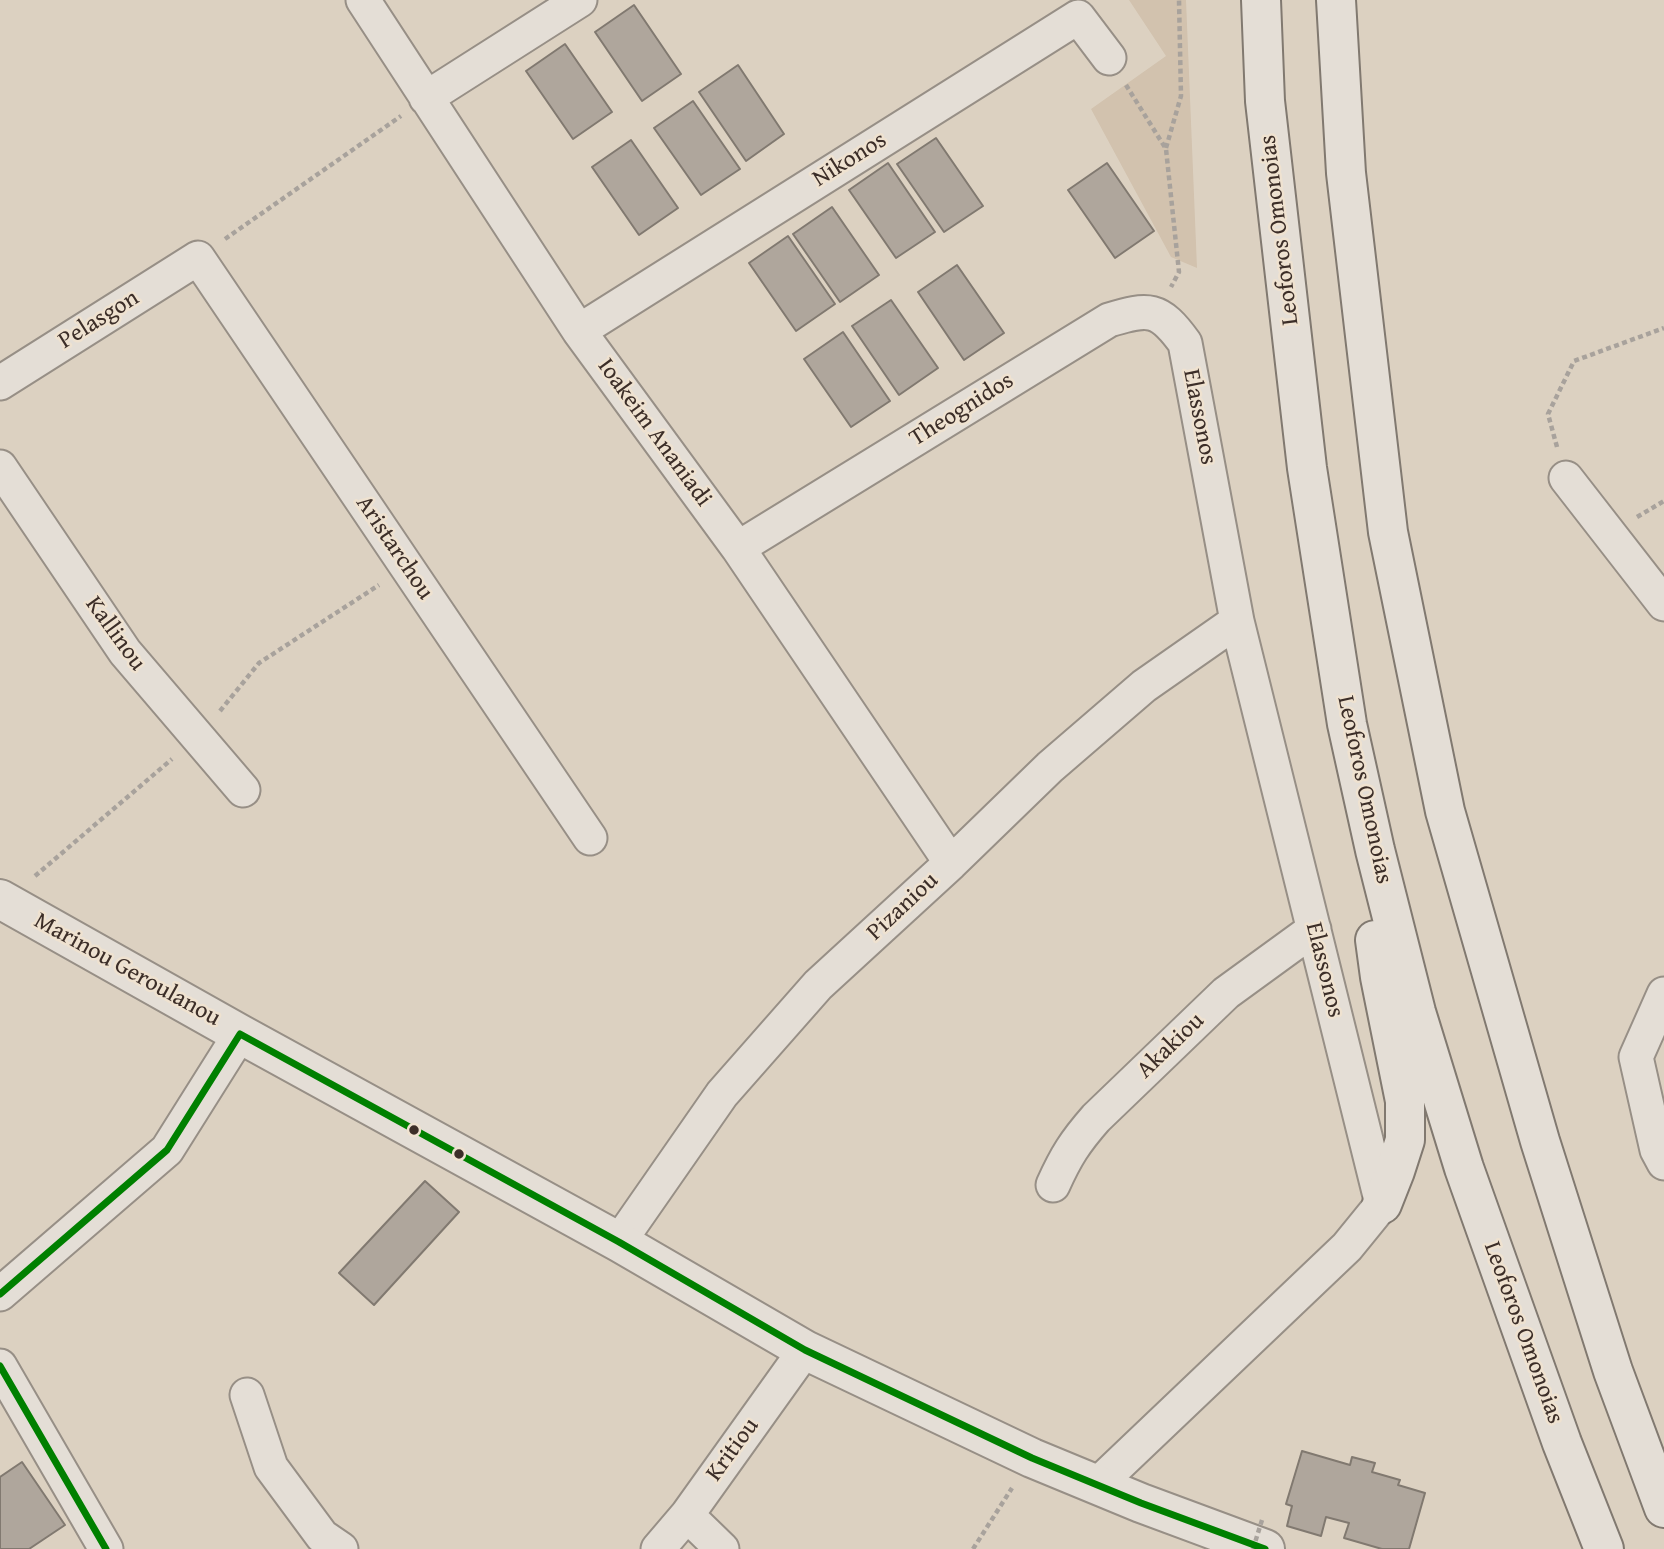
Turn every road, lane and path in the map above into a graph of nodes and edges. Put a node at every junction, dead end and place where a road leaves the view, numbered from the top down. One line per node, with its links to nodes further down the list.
1 (363, 0): 7 (street, Ioakeim Ananiadi)
2 (580, 0): 7 (street)
3 (1179, 0): 8 (path)
4 (1261, 0): 21 (main road, Leoforos Omonoias)
5 (1336, 0): 37 (main road)
6 (1109, 58): 8 (path); 12 (street, Nikonos)
7 (426, 98): 9 (path); 12 (street, Ioakeim Ananiadi)
8 (1166, 149): 10 (path)
9 (198, 258): 13 (street, Pelasgon); 20 (street, Aristarchou)
10 (1157, 314): 16 (street, Theognidos); 18 (street, Elassonos)
11 (1664, 328): 15 (path)
12 (579, 331): 16 (street, Ioakeim Ananiadi)
13 (0, 383)
14 (0, 467): 19 (street, Kallinou)
15 (1566, 478): 17 (street)
16 (738, 548): 22 (street, Ioakeim Ananiadi)
17 (1664, 604)
18 (1237, 621): 22 (street, Pizaniou); 24 (street, Elassonos)
19 (243, 789)
20 (590, 838)
21 (1375, 850): 29 (main road); 46 (main road, Leoforos Omonoias)
22 (951, 863): 30 (street, Pizaniou)
23 (0, 898): 26 (main road, Marinou Geroulanou)
24 (1314, 929): 28 (street, Akakiou); 29 (street, Elassonos)
25 (1664, 994): 27 (street)
26 (240, 1034): 30 (main road, Marinou Geroulanou); 31 (street)
27 (1664, 1163)
28 (1053, 1185)
29 (1382, 1204): 36 (street)
30 (619, 1242): 32 (main road, Marinou Geroulanou)
31 (0, 1294)
32 (805, 1350): 35 (main road, Marinou Geroulanou); 38 (street, Kritiou)
33 (0, 1366): 40 (street)
34 (247, 1395): 41 (street)
35 (1032, 1458): 36 (main road, Marinou Geroulanou); 44 (path)
36 (1097, 1485): 39 (main road, Marinou Geroulanou)
37 (1664, 1508)
38 (687, 1515): 42 (street, Kritiou); 43 (street)
39 (1264, 1534): 45 (path, bridge)
40 (106, 1549)
41 (341, 1549)
42 (658, 1549)
43 (722, 1549)
44 (973, 1549)
45 (1253, 1549)
46 (1604, 1549)

